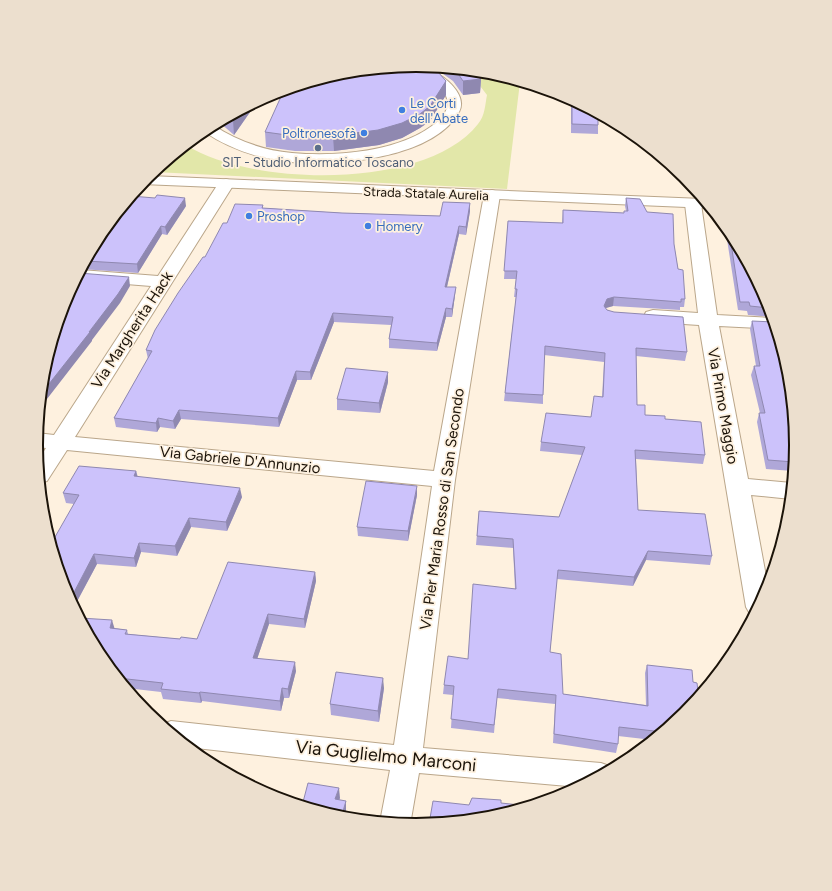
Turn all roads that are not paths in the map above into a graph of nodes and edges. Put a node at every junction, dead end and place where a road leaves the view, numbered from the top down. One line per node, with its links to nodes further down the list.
1 (428, 72): 2 (street)
2 (213, 132)
3 (154, 180): 4 (street, Strada Statale Aurelia)
4 (226, 184): 5 (street, Strada Statale Aurelia); 8 (street, Via Margherita Hack)
5 (492, 195): 6 (street, Strada Statale Aurelia); 15 (street, Via Pier Maria Rosso di San Secondo)
6 (700, 204): 10 (street, Via Primo Maggio)
7 (84, 275): 8 (street)
8 (163, 282): 13 (street, Via Margherita Hack)
9 (637, 315): 10 (street)
10 (708, 319): 11 (street); 16 (street, Via Primo Maggio)
11 (768, 324)
12 (43, 441): 13 (street, Via Gabriele D'Annunzio)
13 (61, 442): 14 (street, Via Margherita Hack); 15 (street, Via Gabriele D'Annunzio)
14 (44, 468)
15 (444, 480): 20 (street, Via Pier Maria Rosso di San Secondo)
16 (738, 486): 17 (street); 18 (street, Via Primo Maggio)
17 (786, 490)
18 (757, 596)
19 (180, 734): 20 (street, Via Guglielmo Marconi)
20 (407, 759): 21 (street, Via Guglielmo Marconi); 22 (street, Via Pier Maria Rosso di San Secondo)
21 (590, 775)
22 (396, 818)

